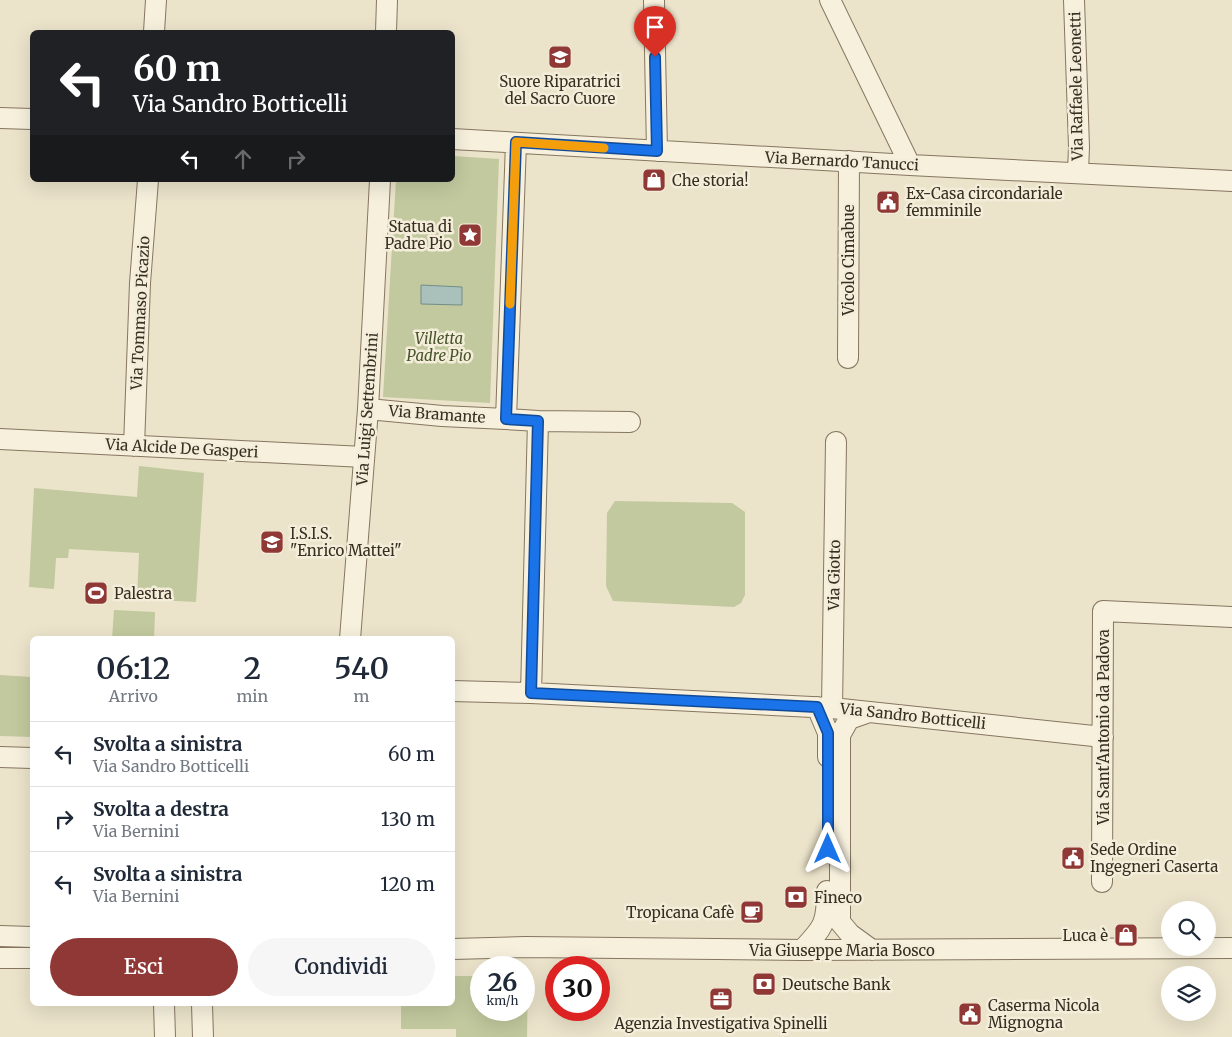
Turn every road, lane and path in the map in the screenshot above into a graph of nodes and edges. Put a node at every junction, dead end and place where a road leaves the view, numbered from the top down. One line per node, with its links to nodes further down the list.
1 (156, 0): 6 (street)
2 (387, 0): 7 (street)
3 (654, 0): 13 (street)
4 (830, 0): 15 (street)
5 (1074, 0): 16 (street, Via Raffaele Leonetti)
6 (154, 30)
7 (386, 30)
8 (0, 118): 9 (street)
9 (30, 119)
10 (455, 139): 12 (street, Via Bernardo Tanucci)
11 (455, 146): 12 (street, Via Bernardo Tanucci)
12 (516, 146): 13 (street, Via Bernardo Tanucci); 22 (street)
13 (657, 151): 14 (street, Via Bernardo Tanucci)
14 (848, 161): 15 (street, Via Bernardo Tanucci); 20 (street, Vicolo Cimabue)
15 (910, 166): 16 (street, Via Bernardo Tanucci)
16 (1078, 172): 17 (street, Via Bernardo Tanucci)
17 (1232, 181)
18 (148, 182): 27 (street, Via Tommaso Picazio)
19 (380, 182): 21 (street, Via Luigi Settembrini)
20 (848, 358)
21 (368, 409): 22 (street, Via Bramante); 28 (street, Via Luigi Settembrini)
22 (506, 419): 23 (street, Via Bramante)
23 (538, 421): 24 (street); 32 (street)
24 (630, 422)
25 (0, 440): 27 (street, Via Alcide De Gasperi)
26 (836, 442): 34 (street, Via Giotto)
27 (134, 446): 28 (street, Via Alcide De Gasperi)
28 (364, 457): 30 (street, Via Luigi Settembrini)
29 (1232, 617): 36 (street, Via Sant'Antonio da Padova)
30 (350, 636)
31 (455, 682): 32 (street, Via Sandro Botticelli)
32 (531, 689): 33 (street, Via Sandro Botticelli); 34 (street, Via Sandro Botticelli)
33 (455, 691)
34 (824, 707): 35 (street, Via Sandro Botticelli); 44 (street, Via Giotto)
35 (871, 712): 36 (street, Via Sandro Botticelli); 45 (street)
36 (1103, 737): 39 (street, Via Sant'Antonio da Padova)
37 (0, 757): 38 (street)
38 (30, 758)
39 (1102, 882)
40 (0, 936): 41 (street)
41 (30, 937)
42 (1232, 948): 45 (street, Via Giuseppe Maria Bosco)
43 (455, 949): 44 (street, Via Giuseppe Maria Bosco)
44 (802, 950): 45 (street, Via Giuseppe Maria Bosco)
45 (872, 950)
46 (0, 958): 47 (street)
47 (30, 958)
48 (164, 1006): 50 (street)
49 (202, 1006): 51 (street)
50 (165, 1037)
51 (203, 1037)

